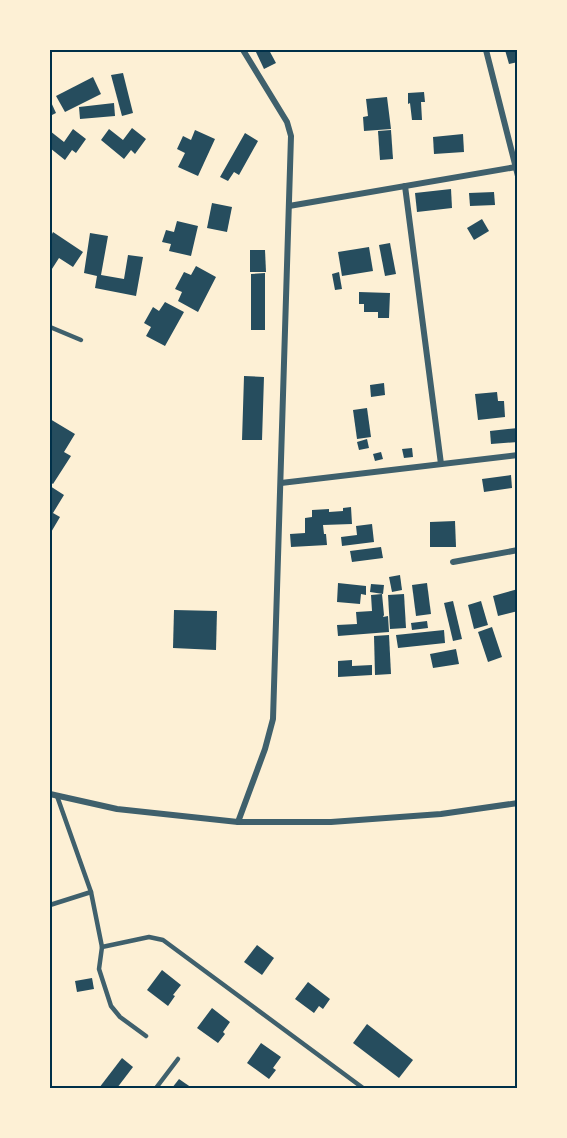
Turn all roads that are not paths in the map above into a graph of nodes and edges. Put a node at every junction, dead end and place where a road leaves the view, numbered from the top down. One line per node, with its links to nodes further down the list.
1 (243, 50): 6 (street)
2 (486, 50): 3 (street)
3 (516, 167): 4 (street); 5 (street)
4 (518, 176)
5 (405, 186): 6 (street); 10 (street)
6 (289, 206): 11 (street)
7 (50, 327): 8 (lane)
8 (81, 340)
9 (518, 455): 10 (street)
10 (441, 464): 11 (street)
11 (281, 483): 17 (street)
12 (518, 550): 13 (street)
13 (453, 562)
14 (50, 794): 15 (street)
15 (57, 796): 17 (street); 18 (lane)
16 (518, 803): 17 (street)
17 (238, 822)
18 (91, 892): 19 (lane); 20 (lane)
19 (50, 904)
20 (102, 947): 21 (lane); 24 (lane)
21 (146, 1036)
22 (178, 1059): 23 (lane)
23 (156, 1089)
24 (363, 1089)

